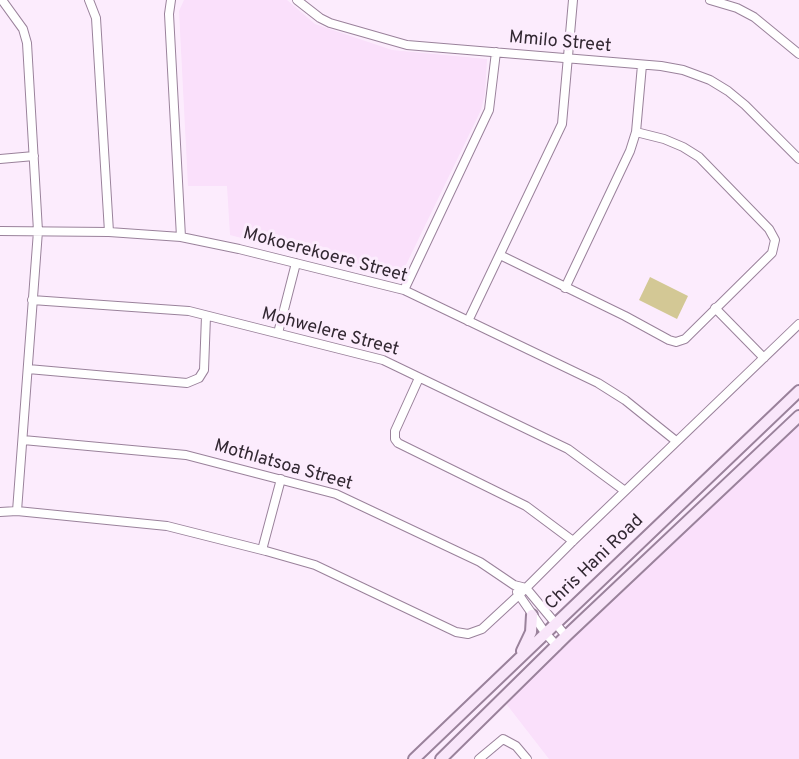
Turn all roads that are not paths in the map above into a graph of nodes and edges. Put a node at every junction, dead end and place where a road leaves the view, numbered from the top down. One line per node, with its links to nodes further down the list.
1 (2, 0): 12 (street)
2 (89, 0): 17 (street)
3 (171, 0): 18 (street)
4 (297, 0): 7 (street, Mmilo Street)
5 (573, 0): 9 (street)
6 (710, 0): 8 (street)
7 (496, 52): 9 (street, Mmilo Street); 22 (street)
8 (799, 54)
9 (569, 58): 10 (street, Mmilo Street); 19 (street)
10 (642, 65): 11 (street); 14 (street, Mmilo Street)
11 (636, 132): 21 (street); 24 (street)
12 (34, 156): 13 (street); 16 (street)
13 (0, 159)
14 (799, 159)
15 (0, 231): 16 (street, Mokoerekoere Street)
16 (38, 231): 17 (street, Mokoerekoere Street); 23 (street)
17 (109, 232): 18 (street, Mokoerekoere Street)
18 (181, 237): 20 (street, Mokoerekoere Street)
19 (500, 255): 21 (street); 26 (street)
20 (296, 263): 22 (street, Mokoerekoere Street); 28 (street)
21 (565, 288): 24 (street)
22 (404, 290): 26 (street, Mokoerekoere Street)
23 (32, 300): 25 (street, Mohwelere Street); 30 (street)
24 (715, 308): 29 (street)
25 (206, 316): 28 (street, Mohwelere Street); 30 (street)
26 (468, 321): 35 (street, Mokoerekoere Street)
27 (799, 324): 29 (street)
28 (278, 333): 31 (street, Mohwelere Street)
29 (764, 358): 35 (street)
30 (28, 369): 34 (street)
31 (419, 378): 37 (street, Mohwelere Street); 40 (street)
32 (799, 391): 46 (main road, Chris Hani Road)
33 (799, 416): 48 (main road, Chris Hani Road)
34 (24, 440): 36 (street, Mothlatsoa Street); 39 (street)
35 (676, 441): 37 (street)
36 (280, 479): 41 (street); 42 (street, Mothlatsoa Street)
37 (625, 491): 40 (street)
38 (0, 512): 39 (street)
39 (17, 512): 41 (street)
40 (573, 541): 43 (street)
41 (262, 550): 44 (street)
42 (514, 585): 43 (street, Mothlatsoa Street); 44 (street)
43 (526, 588): 44 (street); 46 (street)
44 (518, 596): 45 (street)
45 (532, 615): 47 (street); 50 (main road)
46 (555, 625): 47 (main road, Chris Hani Road); 48 (street)
47 (546, 634): 49 (street); 50 (main road, Chris Hani Road)
48 (566, 636): 49 (main road, Chris Hani Road)
49 (558, 646): 52 (main road, Chris Hani Road)
50 (516, 662): 51 (main road, Chris Hani Road)
51 (414, 759)
52 (441, 759)
53 (479, 759): 54 (street)
54 (527, 759)

